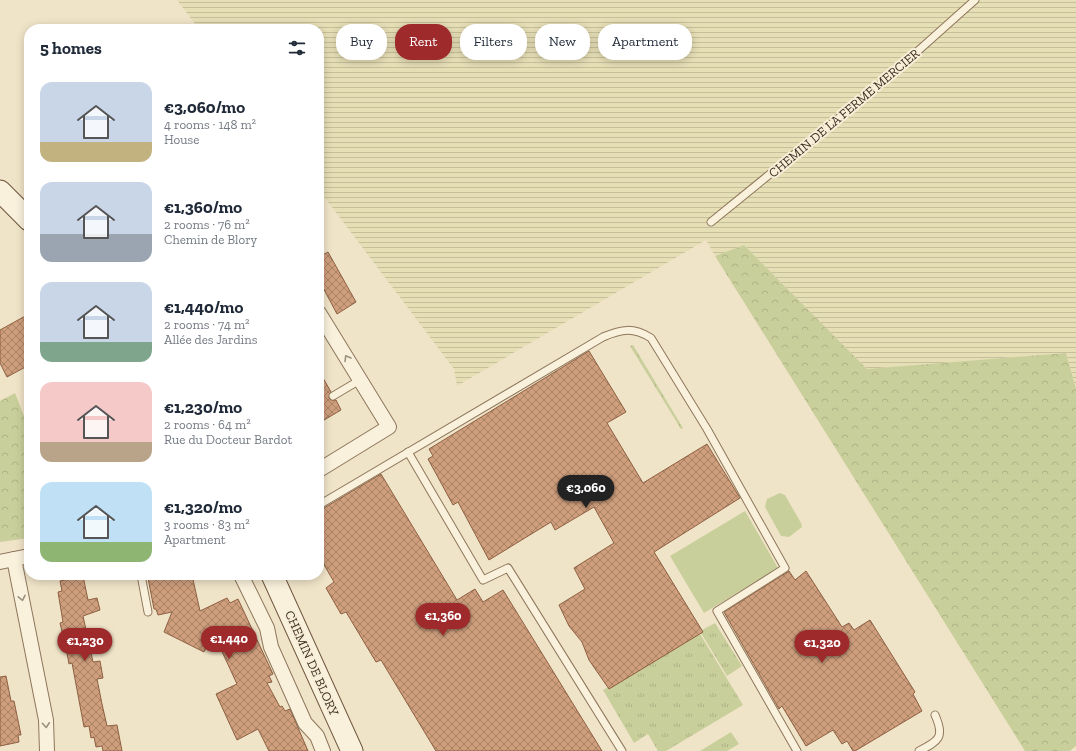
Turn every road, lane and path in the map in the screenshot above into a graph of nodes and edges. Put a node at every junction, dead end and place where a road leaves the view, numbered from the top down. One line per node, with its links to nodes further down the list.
1 (975, 0): 4 (lane, CHEMIN DE LA FERME MERCIER)
2 (0, 191): 3 (street)
3 (24, 215)
4 (711, 222)
5 (324, 321): 6 (street, one-way to 5)
6 (360, 380): 7 (lane); 9 (street)
7 (333, 396)
8 (408, 452): 10 (lane); 22 (lane); 23 (lane)
9 (324, 467)
10 (324, 502)
11 (24, 557): 12 (street)
12 (14, 559): 13 (street); 19 (street, one-way to 19)
13 (0, 562)
14 (142, 580): 17 (lane)
15 (244, 580): 20 (street)
16 (274, 580): 21 (street, CHEMIN DE BLORY)
17 (148, 612)
18 (935, 715): 24 (lane)
19 (47, 751)
20 (323, 751)
21 (352, 751)
22 (622, 751)
23 (797, 751)
24 (919, 751)

